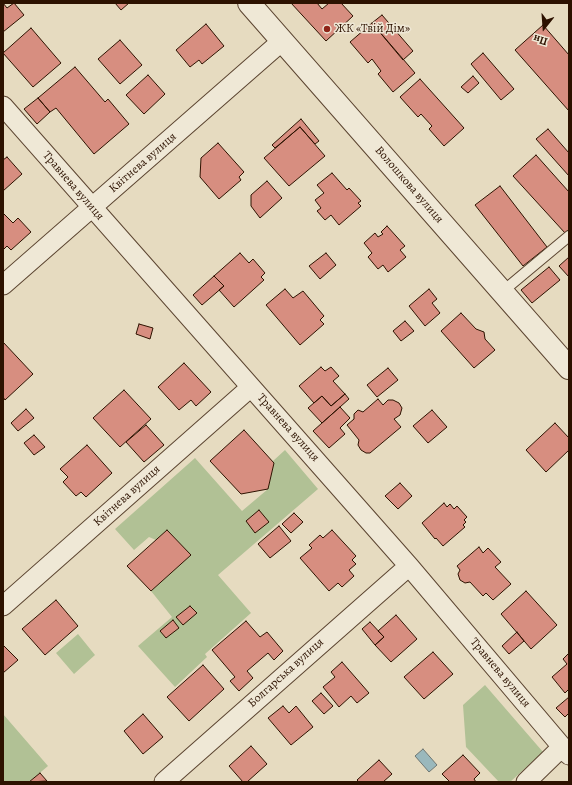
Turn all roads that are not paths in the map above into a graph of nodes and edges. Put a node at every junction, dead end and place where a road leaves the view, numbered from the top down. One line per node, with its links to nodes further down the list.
1 (249, 3): 2 (street, Волошкова вулиця)
2 (282, 41): 4 (street, Квітнева вулиця); 7 (street, Волошкова вулиця)
3 (3, 106): 4 (street, Травнева вулиця)
4 (92, 207): 6 (street, Квітнева вулиця); 9 (street, Травнева вулиця)
5 (569, 236): 7 (lane)
6 (3, 285)
7 (502, 292): 8 (street, Волошкова вулиця)
8 (569, 368)
9 (251, 386): 10 (street, Травнева вулиця); 11 (street, Квітнева вулиця)
10 (409, 566): 12 (street, Травнева вулиця); 13 (street, Болгарська вулиця)
11 (3, 606)
12 (566, 751): 14 (street)
13 (164, 782)
14 (526, 782)

